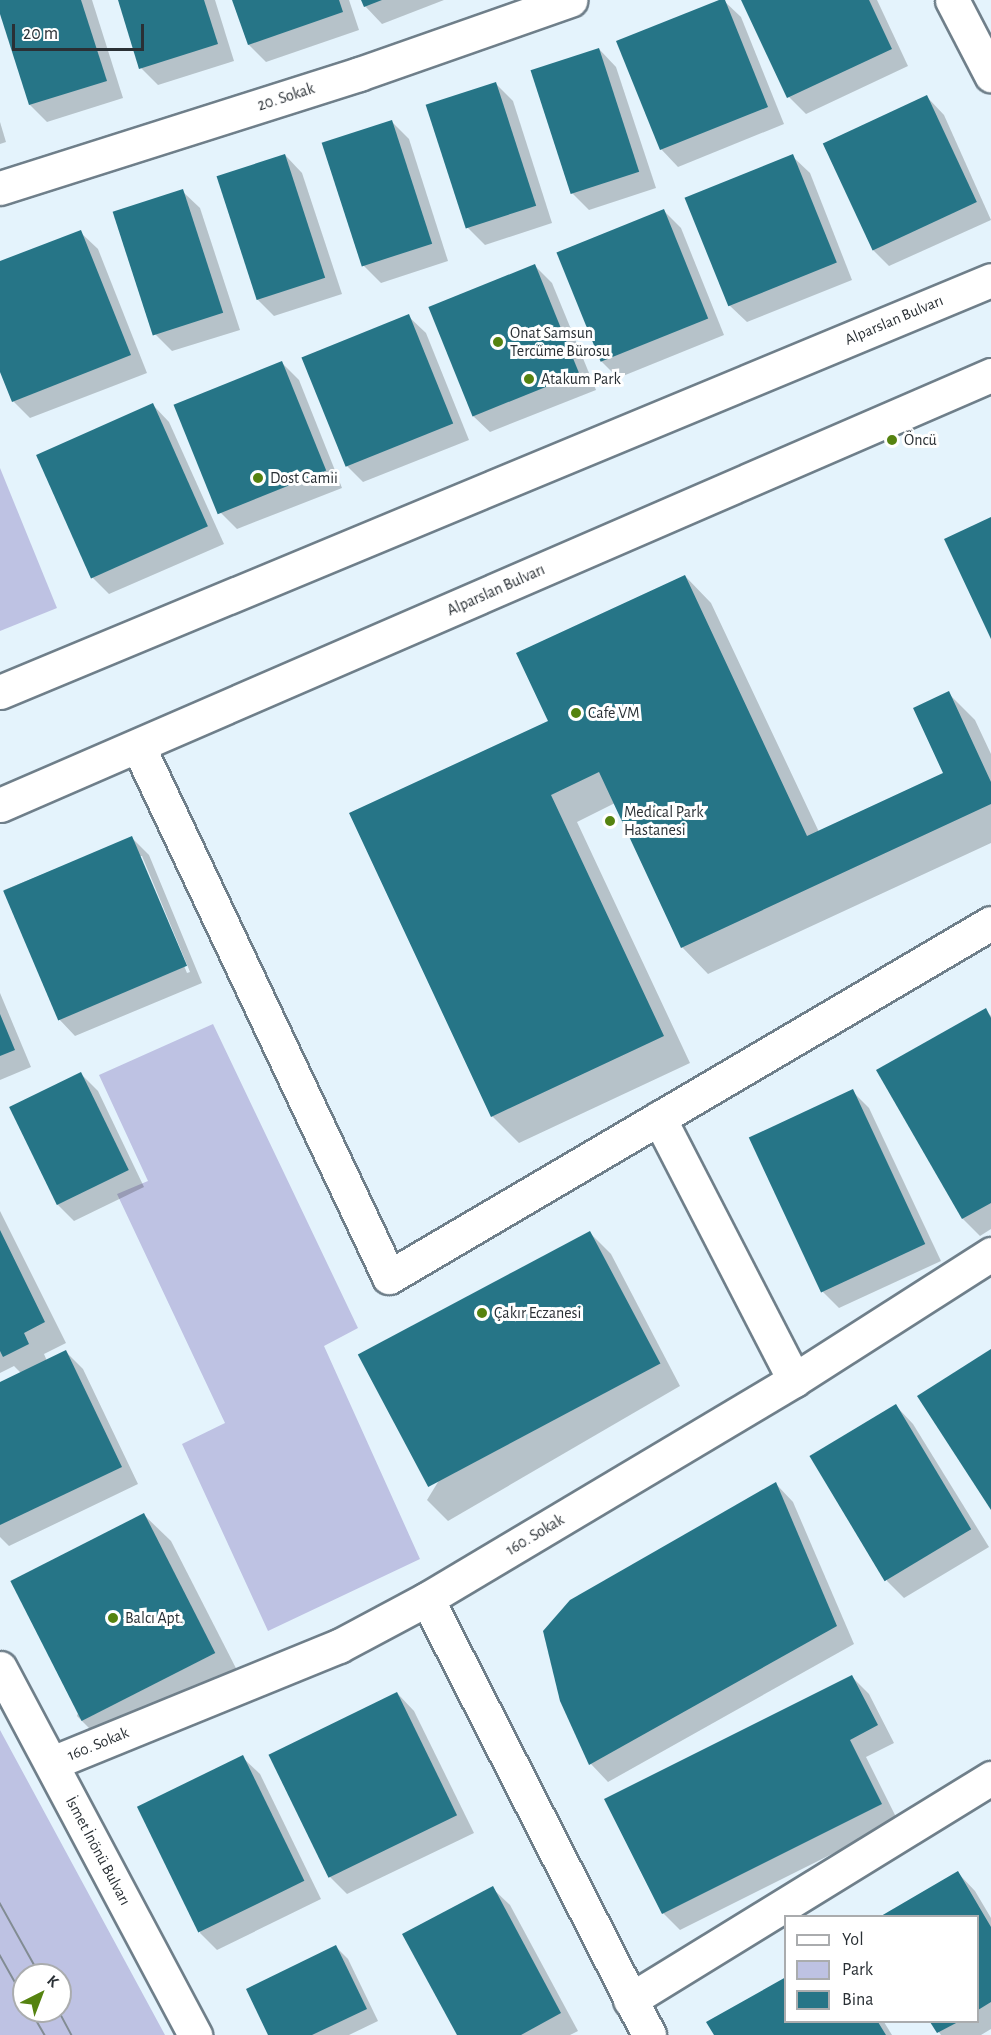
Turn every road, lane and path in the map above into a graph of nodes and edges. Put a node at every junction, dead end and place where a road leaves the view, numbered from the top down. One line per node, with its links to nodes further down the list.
1 (570, 0): 4 (street, 20. Sokak)
2 (952, 0): 3 (street)
3 (991, 75)
4 (0, 188)
5 (991, 280): 7 (street, Alparslan Bulvarı)
6 (991, 375): 8 (street, Alparslan Bulvarı)
7 (0, 692)
8 (138, 746): 9 (street, Alparslan Bulvarı); 11 (street)
9 (0, 805)
10 (991, 923): 11 (street)
11 (659, 1118): 13 (street)
12 (991, 1254): 13 (street, 160. Sokak)
13 (794, 1380): 14 (street, 160. Sokak)
14 (427, 1599): 16 (street, 160. Sokak); 18 (street)
15 (0, 1668): 16 (street, İsmet İnönü Bulvarı)
16 (52, 1763): 19 (street, İsmet İnönü Bulvarı)
17 (991, 1778): 18 (street)
18 (630, 2000): 20 (street)
19 (195, 2035)
20 (649, 2035)

